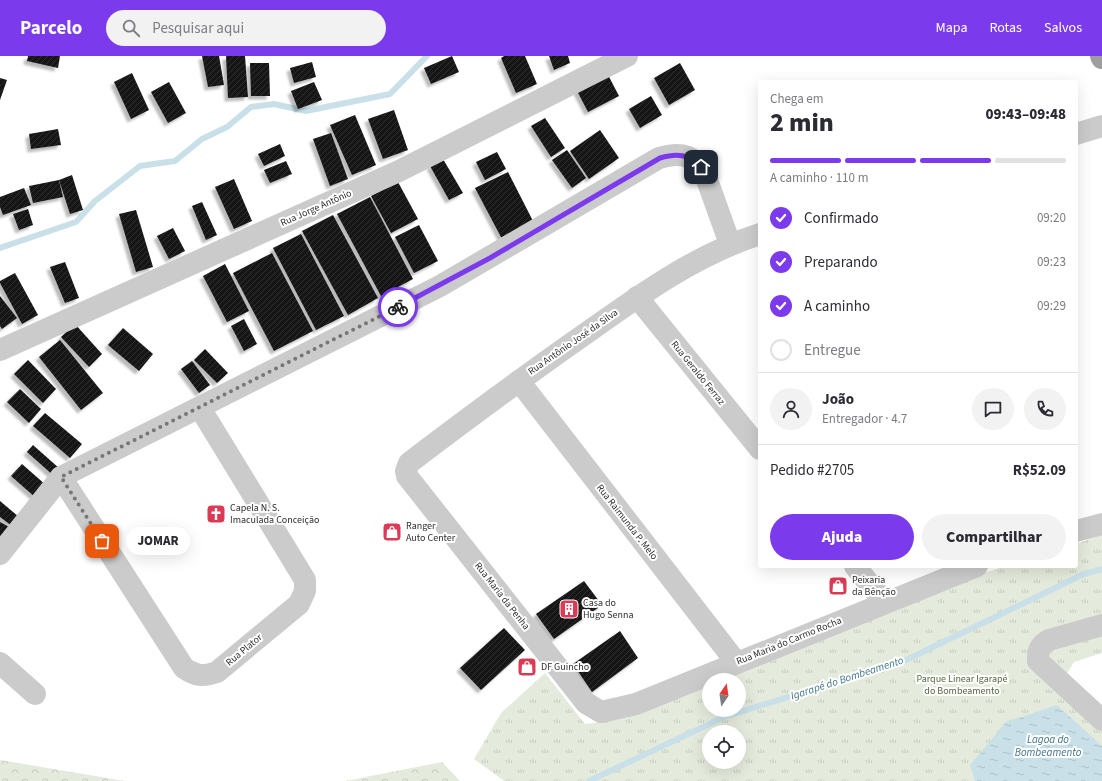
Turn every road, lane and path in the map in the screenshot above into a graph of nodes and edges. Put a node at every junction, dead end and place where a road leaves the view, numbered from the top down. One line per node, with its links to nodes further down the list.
1 (627, 56): 7 (street, Rua Jorge Antônio)
2 (1102, 126): 3 (street)
3 (1078, 133)
4 (758, 235): 5 (street, Rua Antônio José da Silva)
5 (730, 244): 6 (street, Rua Antônio José da Silva); 9 (street)
6 (637, 297): 8 (street, Rua Antônio José da Silva); 10 (street, Rua Geraldo Ferraz)
7 (0, 350)
8 (518, 381): 11 (street, Rua Antônio José da Silva); 20 (street, Rua Raimunda P. Melo)
9 (200, 408): 12 (street); 12 (street, Rua Plator)
10 (758, 447)
11 (407, 476): 23 (street, Rua Maria da Penha)
12 (61, 477): 15 (street)
13 (1102, 524): 14 (street)
14 (1078, 530)
15 (0, 554)
16 (857, 568): 18 (street)
17 (972, 568): 18 (street, Rua Maria do Carmo Rocha)
18 (884, 602): 20 (street, Rua Maria do Carmo Rocha)
19 (1102, 625): 24 (street)
20 (736, 662): 23 (street, Rua Maria do Carmo Rocha)
21 (0, 663): 22 (street)
22 (35, 694)
23 (601, 712)
24 (1102, 720)

